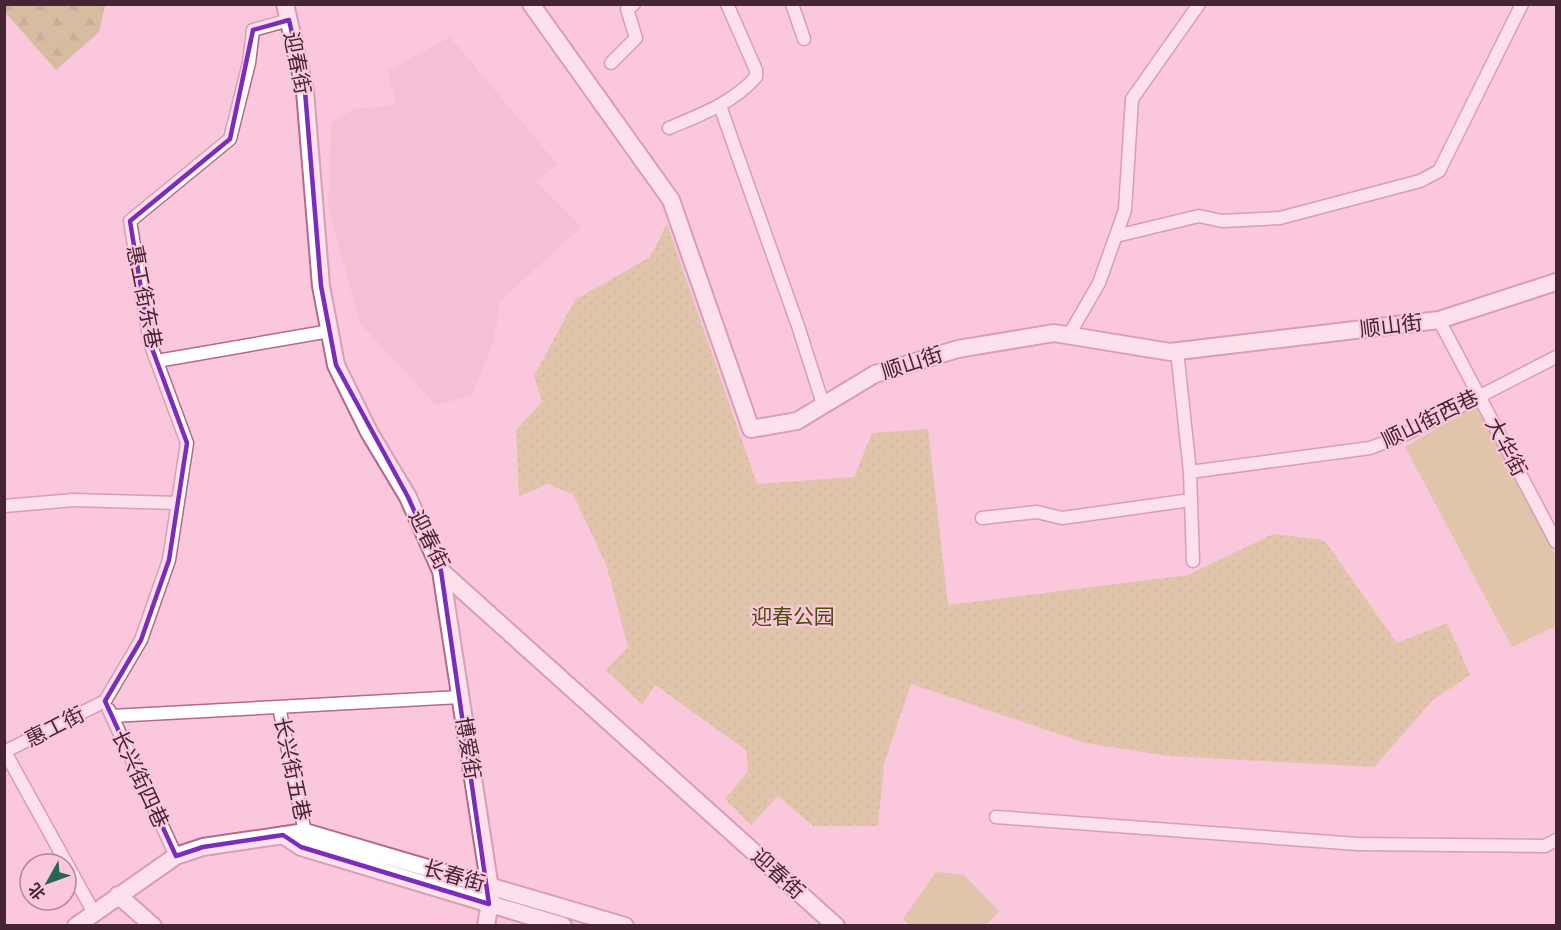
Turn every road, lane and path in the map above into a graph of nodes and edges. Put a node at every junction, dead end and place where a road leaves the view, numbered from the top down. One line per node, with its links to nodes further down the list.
1 (531, 4): 21 (street, 顺山街)
2 (634, 4): 9 (street)
3 (727, 4): 10 (street)
4 (792, 4): 8 (street)
5 (1199, 4): 12 (street)
6 (1522, 4): 12 (street)
7 (287, 12): 15 (street, 迎春街); 19 (street, 惠工街东巷)
8 (804, 39)
9 (610, 63)
10 (720, 106): 11 (street); 21 (street)
11 (669, 128)
12 (1116, 236): 16 (street)
13 (1557, 282): 14 (street, 顺山街)
14 (1439, 320): 17 (street, 顺山街); 20 (street, 大华街)
15 (330, 331): 19 (street); 29 (street, 迎春街)
16 (1069, 335): 17 (street, 顺山街); 21 (street, 顺山街)
17 (1178, 351): 22 (street)
18 (1557, 357): 20 (street, 顺山街西巷)
19 (157, 362): 24 (street, 惠工街东巷)
20 (1479, 395): 22 (street, 顺山街西巷); 27 (street, 大华街)
21 (823, 404)
22 (1190, 472): 23 (street)
23 (1191, 500): 26 (street); 28 (street)
24 (176, 502): 25 (street); 31 (street, 惠工街东巷)
25 (4, 506)
26 (982, 518)
27 (1557, 542)
28 (1193, 561)
29 (441, 571): 30 (street, 博爱街); 49 (street, 迎春街)
30 (460, 697): 32 (street); 40 (street, 博爱街)
31 (105, 701): 33 (street, 长兴街四巷); 34 (street, 惠工街)
32 (279, 707): 33 (street); 36 (street, 长兴街五巷)
33 (112, 716): 39 (street, 长兴街四巷)
34 (5, 752): 43 (street)
35 (996, 817): 38 (street)
36 (305, 832): 37 (street, 长春街); 40 (street, 长春街)
37 (283, 835): 39 (street, 长春街); 42 (street, 长春街)
38 (1557, 840)
39 (176, 856): 41 (street, 长春街)
40 (489, 886): 42 (street, 博爱街); 48 (street, 长春街)
41 (118, 895): 43 (street, 长春街); 45 (street)
42 (489, 903): 46 (street, 博爱街); 47 (street, 长春街)
43 (94, 913): 44 (street, 长春街)
44 (76, 926)
45 (153, 926)
46 (486, 926)
47 (563, 926)
48 (625, 926)
49 (836, 926)

